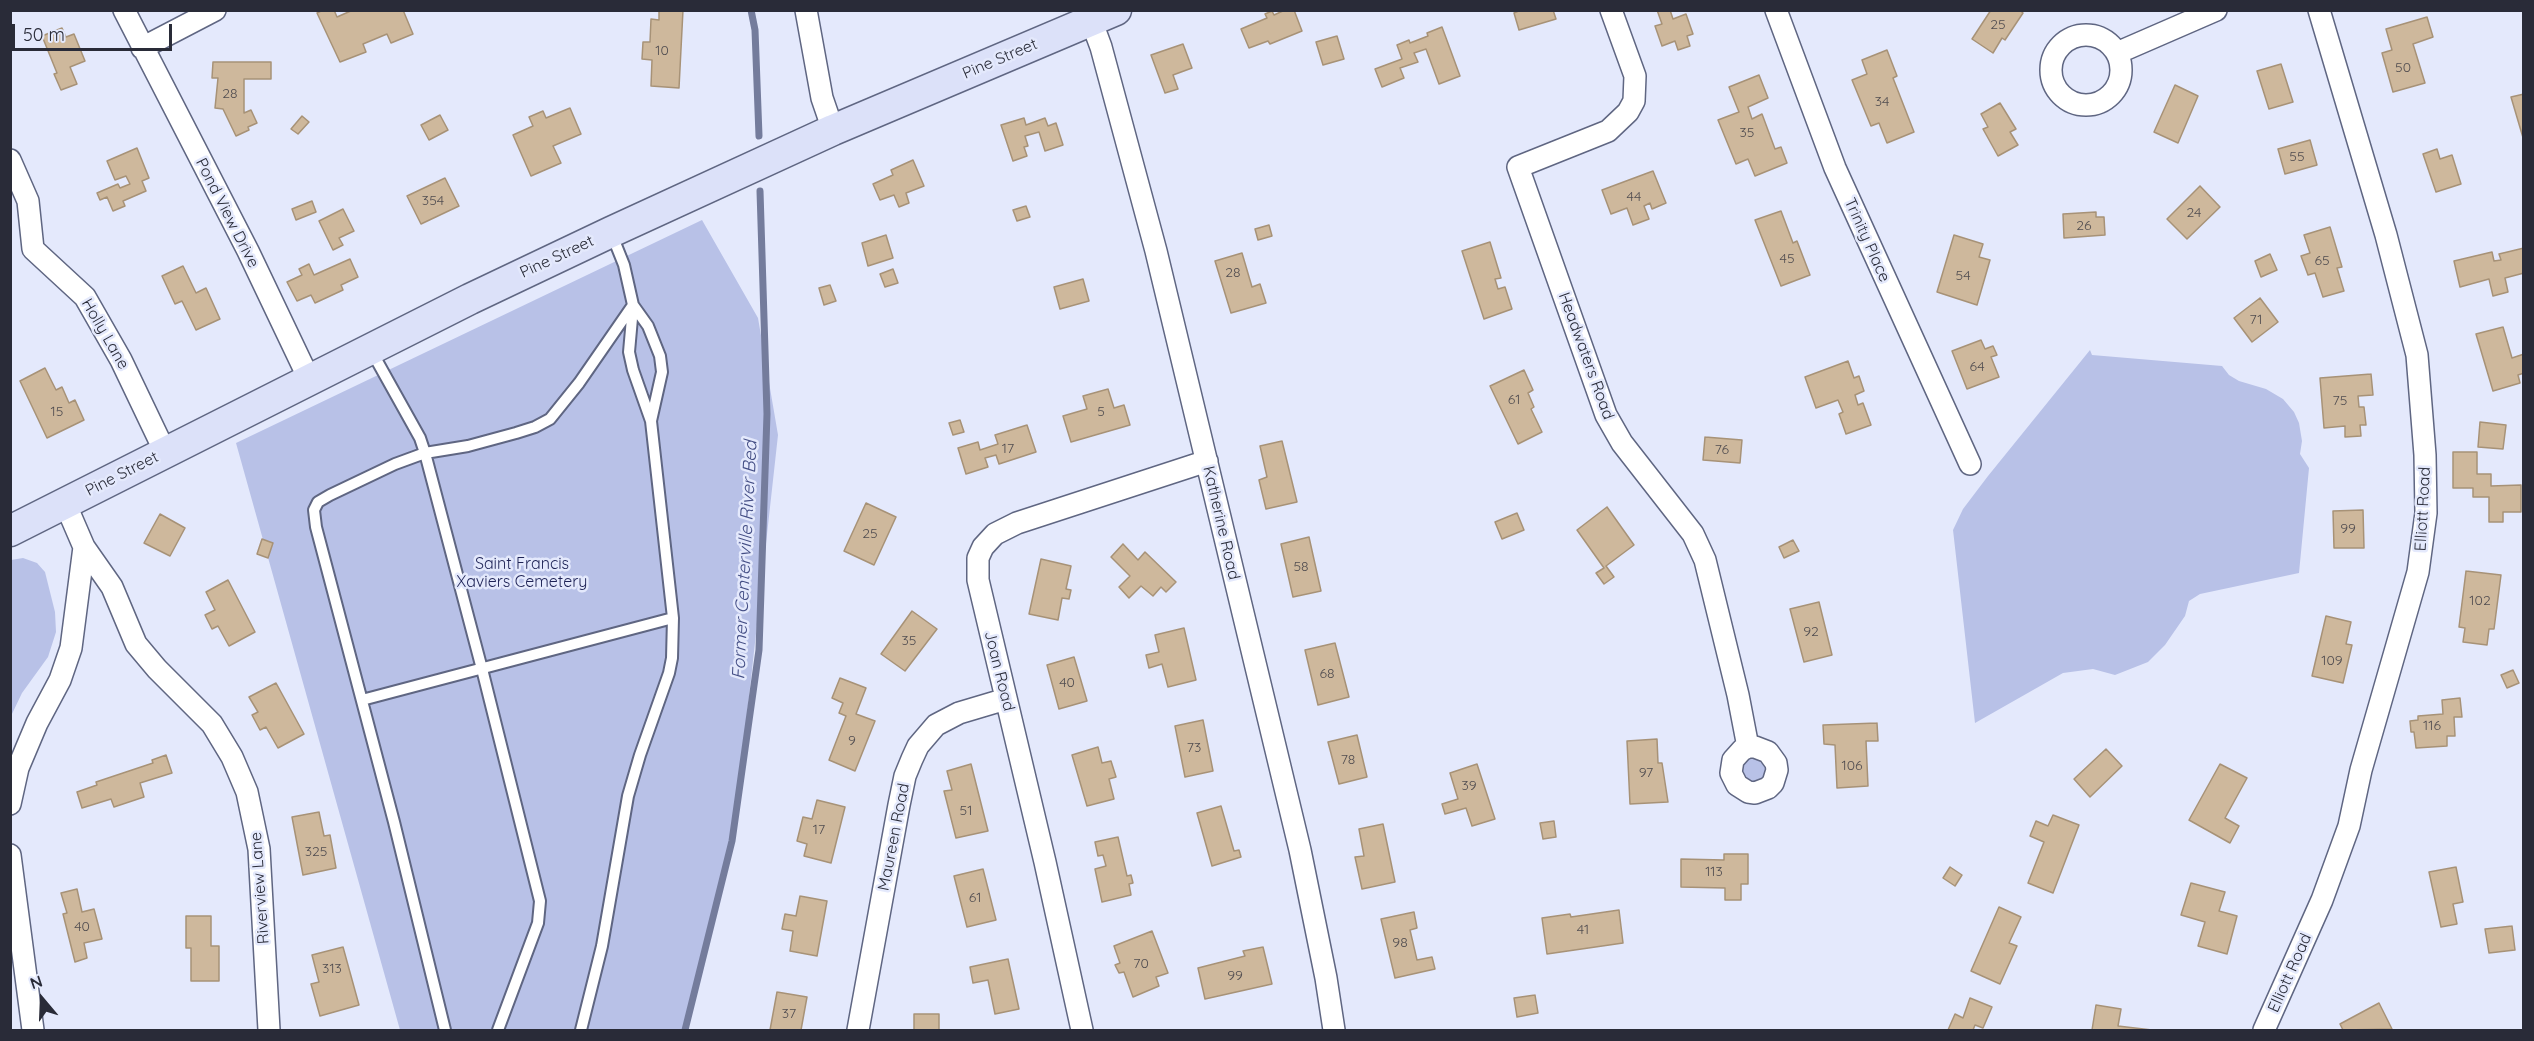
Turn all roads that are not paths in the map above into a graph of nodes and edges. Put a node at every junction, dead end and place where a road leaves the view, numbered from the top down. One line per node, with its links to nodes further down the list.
1 (124, 10): 9 (street, Pond View Drive)
2 (216, 10): 9 (street)
3 (806, 10): 11 (street)
4 (1611, 10): 29 (street, Headwaters Road)
5 (1776, 10): 21 (street, Trinity Place)
6 (2216, 10): 10 (street)
7 (2319, 10): 40 (street, Elliott Road)
8 (1103, 15): 11 (main road, Pine Street); 20 (street, Katherine Road)
9 (142, 48): 16 (street, Pond View Drive)
10 (2117, 53)
11 (833, 130): 13 (main road, Pine Street)
12 (10, 160): 18 (street, Holly Lane)
13 (611, 232): 14 (lane); 15 (main road, Pine Street)
14 (633, 305): 17 (lane); 17 (lane); 19 (lane)
15 (370, 348): 16 (main road, Pine Street); 19 (lane)
16 (309, 379): 18 (main road, Pine Street)
17 (651, 421): 25 (lane)
18 (165, 452): 22 (main road, Pine Street)
19 (426, 453): 26 (lane); 28 (lane)
20 (1207, 461): 27 (street, Joan Road); 39 (street, Katherine Road)
21 (1970, 464)
22 (65, 503): 23 (main road, Pine Street); 24 (street, Riverview Lane)
23 (10, 531)
24 (84, 547): 30 (street); 33 (street, Riverview Lane)
25 (673, 618): 26 (lane); 36 (lane)
26 (482, 669): 28 (lane); 35 (lane)
27 (1006, 699): 37 (street, Maureen Road); 38 (street, Joan Road)
28 (362, 700): 34 (lane)
29 (1748, 747)
30 (10, 804)
31 (10, 855): 32 (street)
32 (33, 1030)
33 (269, 1030)
34 (445, 1030)
35 (498, 1030)
36 (581, 1030)
37 (858, 1030)
38 (1082, 1030)
39 (1334, 1030)
40 (2264, 1030)

